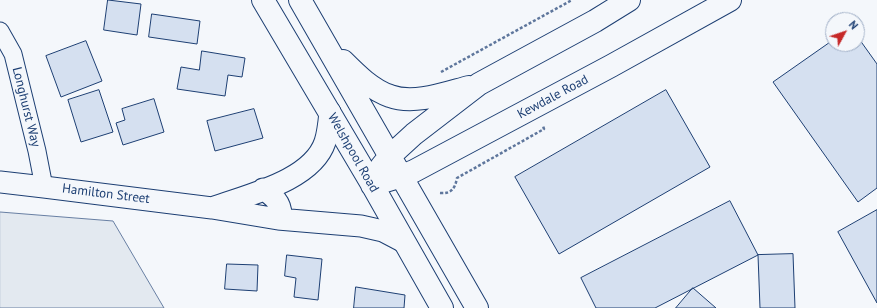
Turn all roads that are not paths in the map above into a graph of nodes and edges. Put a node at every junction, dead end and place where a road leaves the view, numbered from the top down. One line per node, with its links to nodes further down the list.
1 (263, 0): 8 (main road, Welshpool Road)
2 (300, 0): 6 (main road)
3 (629, 0): 7 (main road)
4 (730, 0): 10 (main road, Kewdale Road)
5 (0, 31): 13 (street, Longhurst Way)
6 (326, 43): 7 (main road); 9 (main road)
7 (479, 84): 9 (main road)
8 (330, 112): 12 (main road, Welshpool Road); 14 (street, Hamilton Street)
9 (390, 156): 10 (main road); 12 (main road)
10 (402, 176): 12 (main road, Kewdale Road); 19 (main road)
11 (0, 182): 13 (street, Hamilton Street)
12 (371, 183): 17 (main road, Welshpool Road)
13 (44, 187): 15 (street, Hamilton Street)
14 (263, 190): 15 (street, Hamilton Street); 16 (street)
15 (212, 208): 16 (street, Hamilton Street)
16 (278, 220): 17 (street, Hamilton Street)
17 (404, 242): 18 (main road, Welshpool Road)
18 (442, 308)
19 (477, 308)

